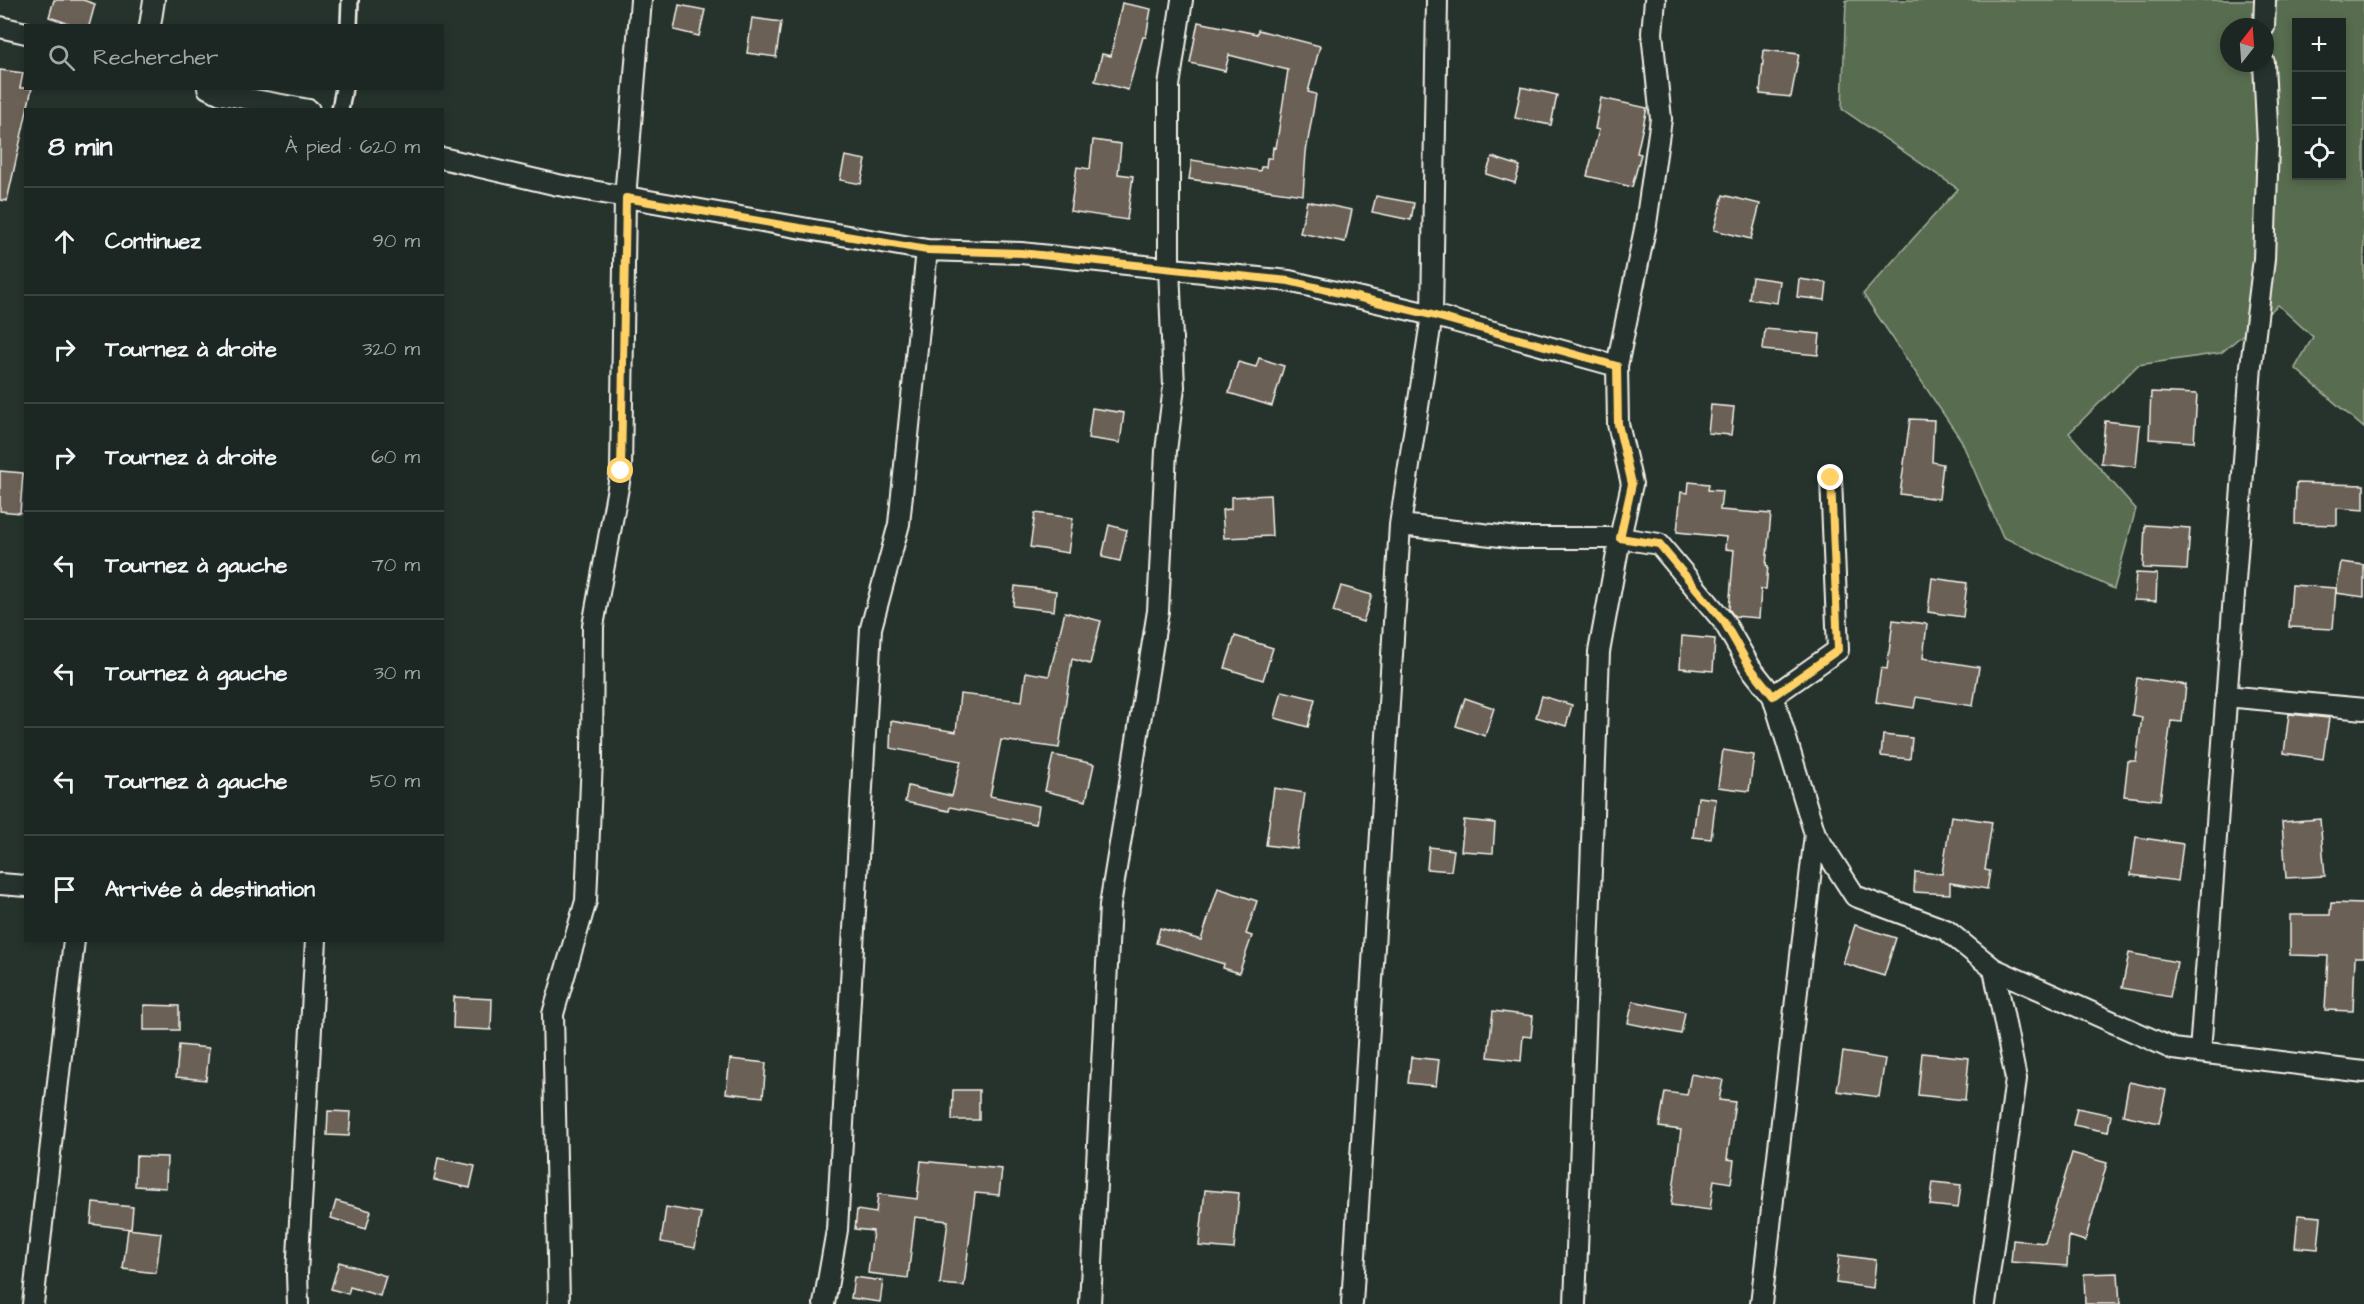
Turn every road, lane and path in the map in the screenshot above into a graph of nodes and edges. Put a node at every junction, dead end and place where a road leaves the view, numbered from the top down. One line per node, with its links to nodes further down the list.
1 (154, 0): 9 (street)
2 (350, 0): 10 (street)
3 (641, 0): 19 (street)
4 (1182, 0): 21 (street)
5 (1437, 0): 22 (street)
6 (1655, 0): 23 (street)
7 (2265, 0): 8 (street)
8 (2264, 18)
9 (150, 24)
10 (350, 24)
11 (0, 27): 12 (street)
12 (24, 33)
13 (2264, 72): 28 (street)
14 (213, 90): 16 (street)
15 (344, 90): 17 (street)
16 (298, 108)
17 (340, 108)
18 (444, 158): 19 (street)
19 (626, 198): 20 (street); 40 (street)
20 (927, 250): 21 (street); 41 (street)
21 (1169, 267): 22 (street); 42 (street)
22 (1432, 315): 23 (street); 25 (street)
23 (1617, 366): 26 (street)
24 (1831, 478): 27 (street)
25 (1401, 525): 26 (street); 43 (street)
26 (1620, 538): 27 (street); 44 (street)
27 (1773, 696): 30 (street)
28 (2226, 696): 29 (street); 36 (street)
29 (2364, 709)
30 (1815, 834): 35 (street); 45 (street)
31 (0, 884): 32 (street)
32 (24, 886)
33 (75, 942): 38 (street)
34 (316, 942): 39 (street)
35 (1994, 969): 36 (street); 46 (street)
36 (2200, 1052): 37 (street)
37 (2364, 1072)
38 (33, 1304)
39 (298, 1304)
40 (559, 1304)
41 (824, 1304)
42 (1090, 1304)
43 (1352, 1304)
44 (1575, 1304)
45 (1761, 1304)
46 (1984, 1304)

